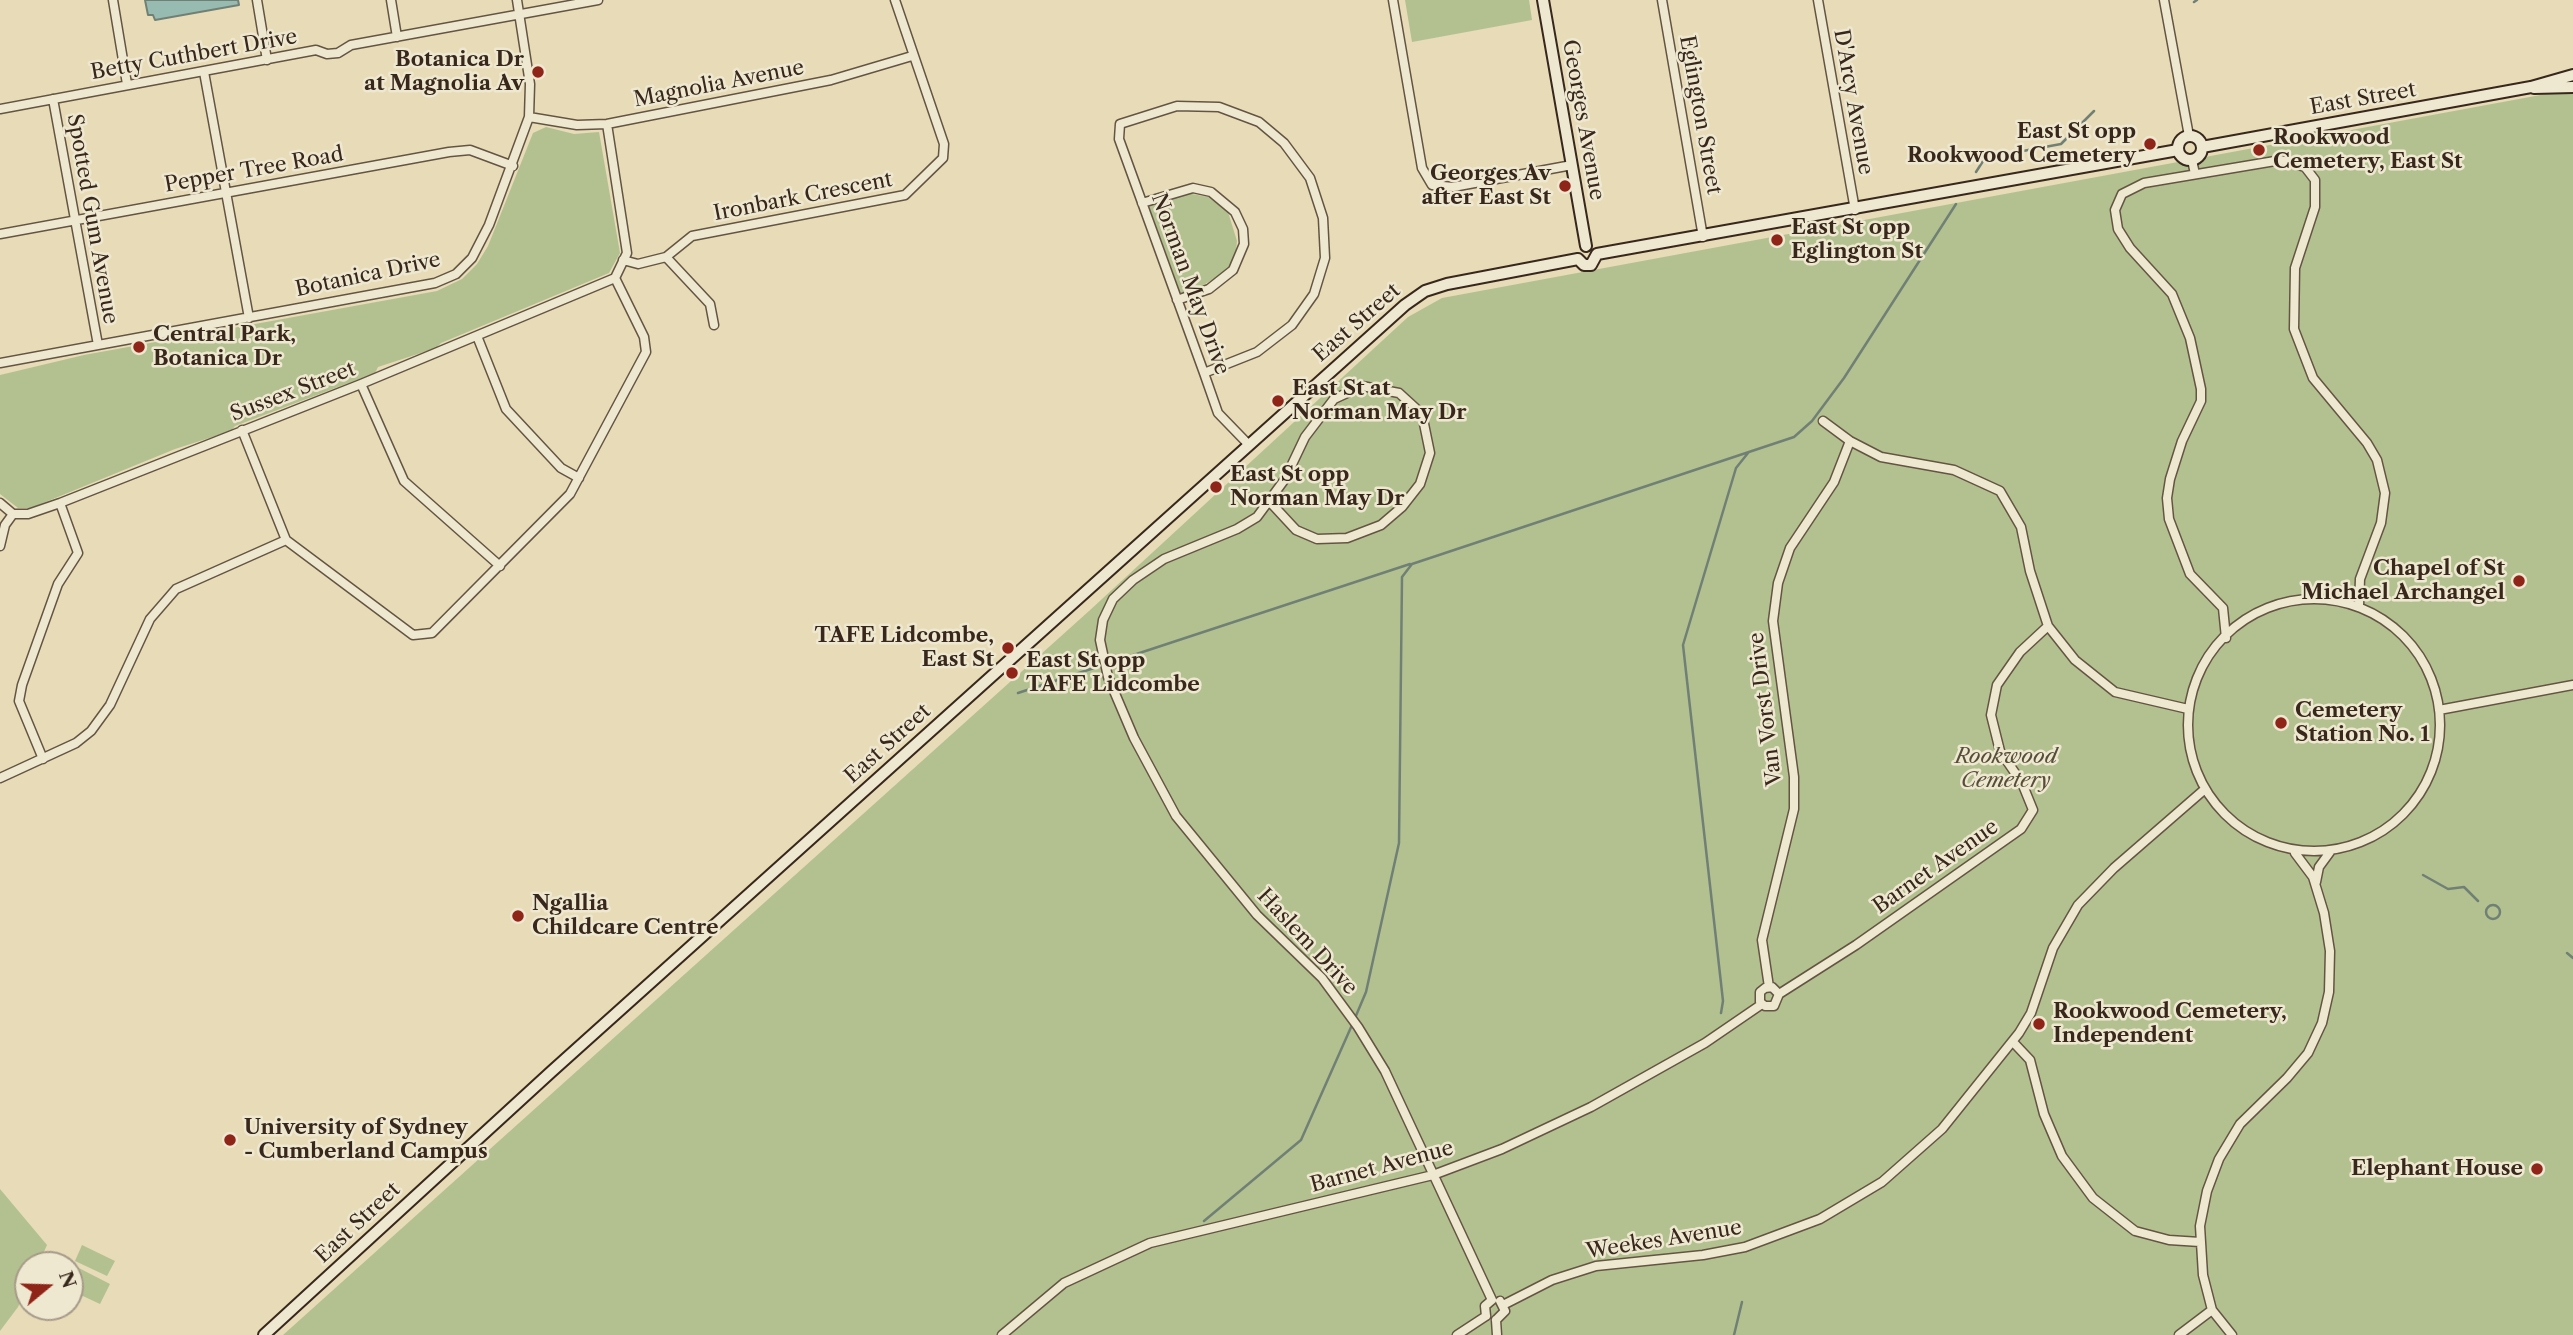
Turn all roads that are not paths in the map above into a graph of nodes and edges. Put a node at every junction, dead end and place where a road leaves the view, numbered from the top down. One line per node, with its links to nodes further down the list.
1 (113, 0): 18 (street)
2 (257, 0): 15 (street)
3 (391, 0): 13 (street)
4 (517, 0): 12 (street, Botanica Drive)
5 (596, 0): 12 (street, Betty Cuthbert Drive)
6 (894, 0): 14 (street, Ironbark Crescent)
7 (1393, 0): 29 (street)
8 (1543, 0): 29 (main road, Georges Avenue)
9 (1662, 0): 37 (street, Eglington Street)
10 (1818, 0): 34 (street, D'Arcy Avenue)
11 (2164, 0): 25 (street)
12 (520, 14): 13 (street, Betty Cuthbert Drive); 23 (street, Botanica Drive)
13 (397, 37): 15 (street, Betty Cuthbert Drive)
14 (912, 56): 24 (street, Magnolia Avenue); 40 (street, Ironbark Crescent)
15 (267, 60): 16 (street, Betty Cuthbert Drive)
16 (204, 72): 18 (street, Betty Cuthbert Drive); 32 (street)
17 (2573, 75): 20 (main road, East Street)
18 (127, 84): 21 (street, Betty Cuthbert Drive)
19 (2573, 86): 20 (main road, East Street)
20 (2531, 87): 26 (main road, East Street)
21 (53, 99): 22 (street, Betty Cuthbert Drive); 35 (street, Spotted Gum Avenue)
22 (0, 109)
23 (529, 117): 24 (street, Magnolia Avenue); 30 (street, Botanica Drive)
24 (607, 124): 42 (street)
25 (2189, 136): 26 (main road); 27 (main road)
26 (2202, 147): 28 (main road)
27 (2178, 150): 28 (main road); 34 (main road)
28 (2192, 160): 31 (street)
29 (1572, 165): 38 (main road, Georges Avenue)
30 (513, 166): 32 (street, Pepper Tree Road); 45 (street, Botanica Drive)
31 (2195, 174): 64 (street); 66 (street)
32 (227, 192): 35 (street, Pepper Tree Road); 45 (street)
33 (1142, 203): 44 (street, Norman May Drive); 44 (street); 50 (street, Norman May Drive)
34 (1855, 210): 37 (main road)
35 (75, 221): 36 (street, Pepper Tree Road); 48 (street, Spotted Gum Avenue)
36 (0, 234)
37 (1703, 237): 39 (main road)
38 (1586, 246): 39 (main road); 41 (main road)
39 (1597, 254): 41 (main road)
40 (666, 257): 42 (street, Ironbark Crescent); 46 (street)
41 (1578, 259): 55 (main road, East Street)
42 (623, 260): 43 (street)
43 (615, 278): 47 (street, Sussex Street); 56 (street)
44 (1177, 300): 50 (street, Norman May Drive)
45 (249, 318): 48 (street, Botanica Drive)
46 (714, 325)
47 (477, 336): 51 (street, Sussex Street); 56 (street)
48 (97, 345): 49 (street, Botanica Drive)
49 (0, 363)
50 (1204, 373): 55 (street, Norman May Drive)
51 (362, 384): 53 (street, Sussex Street); 63 (street)
52 (1823, 421): 54 (street)
53 (242, 430): 59 (street, Sussex Street); 61 (street)
54 (1850, 441): 65 (street); 76 (street, Van Vorst Drive)
55 (1248, 445): 87 (main road, East Street)
56 (579, 478): 63 (street)
57 (1270, 502): 57 (street); 80 (street, Haslem Drive)
58 (0, 503): 60 (street)
59 (60, 503): 60 (street, Sussex Street); 70 (street)
60 (13, 514): 62 (street)
61 (286, 540): 63 (street); 70 (street)
62 (0, 546)
63 (500, 566)
64 (2359, 605): 66 (street); 69 (street)
65 (2048, 626): 68 (street); 77 (street, Barnet Avenue)
66 (2226, 638): 68 (street)
67 (2573, 685): 69 (street)
68 (2188, 709): 72 (street)
69 (2439, 710): 73 (street)
70 (43, 759): 71 (street)
71 (0, 778)
72 (2205, 789): 74 (street); 79 (street, Weekes Avenue)
73 (2330, 852): 74 (street); 75 (street)
74 (2295, 853): 75 (street)
75 (2316, 885): 81 (street)
76 (1769, 987): 77 (street); 78 (street)
77 (1779, 994): 78 (street, Barnet Avenue)
78 (1762, 1004): 80 (street, Barnet Avenue)
79 (2013, 1042): 81 (street); 83 (street, Weekes Avenue)
80 (1433, 1175): 82 (street, Haslem Drive); 88 (street, Barnet Avenue)
81 (2200, 1242): 84 (street)
82 (1492, 1300): 83 (street); 85 (street)
83 (1503, 1305): 86 (street)
84 (2212, 1310): 91 (street); 92 (street)
85 (1486, 1316): 86 (street); 89 (street)
86 (1496, 1320): 90 (street)
87 (264, 1335)
88 (1002, 1335)
89 (1457, 1335)
90 (1497, 1335)
91 (2179, 1335)
92 (2232, 1335)

